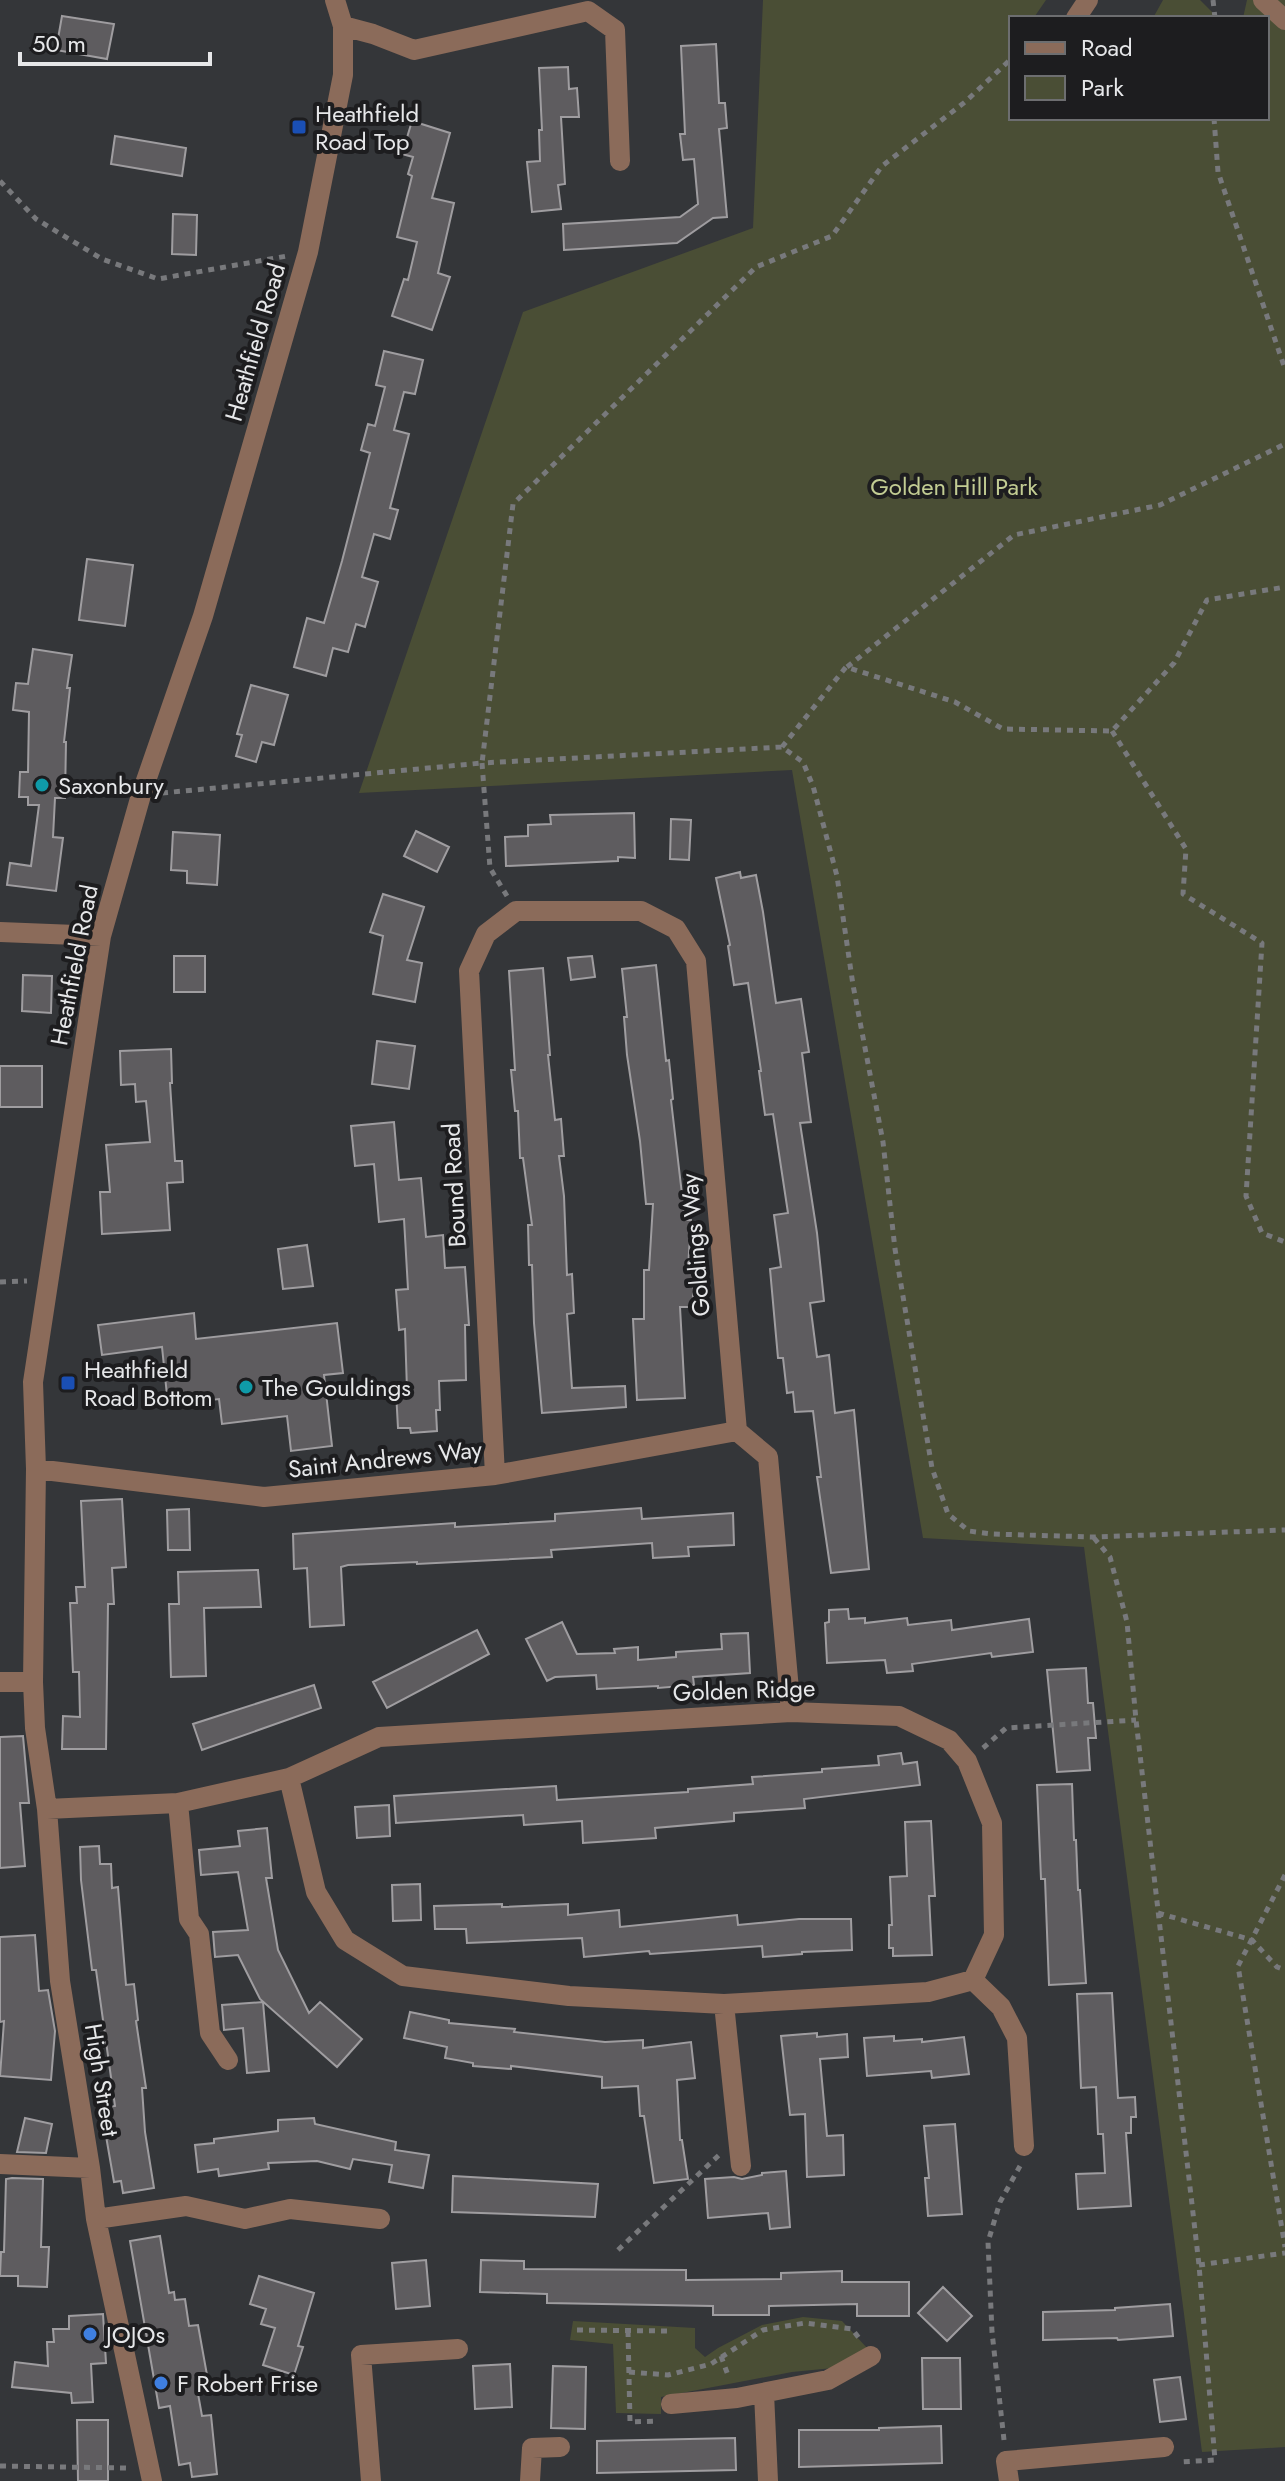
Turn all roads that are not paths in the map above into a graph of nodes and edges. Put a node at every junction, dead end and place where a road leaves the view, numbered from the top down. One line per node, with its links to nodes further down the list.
1 (335, 0): 4 (street, Heathfield Road)
2 (1263, 0): 3 (street)
3 (1285, 20)
4 (343, 26): 5 (street); 8 (street, Heathfield Road)
5 (620, 161)
6 (516, 911): 9 (street, Goldings Way); 11 (street, Bound Road)
7 (0, 932): 8 (street)
8 (101, 936): 10 (street, Heathfield Road)
9 (737, 1431): 11 (street, Saint Andrews Way); 14 (street)
10 (36, 1469): 11 (street, Saint Andrews Way); 13 (street, Heathfield Road)
11 (495, 1475)
12 (0, 1682): 13 (street)
13 (33, 1682): 17 (street, High Street)
14 (791, 1712): 15 (street, Golden Ridge); 18 (street, Golden Ridge)
15 (289, 1778): 16 (street, Golden Ridge); 19 (street)
16 (178, 1803): 17 (street, Golden Ridge); 20 (street)
17 (47, 1809): 24 (street, High Street)
18 (973, 1980): 19 (street); 21 (street)
19 (724, 2004): 23 (street)
20 (228, 2060)
21 (1024, 2146)
22 (0, 2164): 24 (street)
23 (741, 2166)
24 (90, 2168): 25 (street, High Street)
25 (96, 2219): 26 (street); 34 (street, High Street)
26 (380, 2219)
27 (458, 2349): 35 (street)
28 (871, 2356): 29 (street)
29 (764, 2393): 30 (street); 37 (street)
30 (666, 2412)
31 (560, 2447): 36 (street)
32 (1165, 2455): 33 (street)
33 (1008, 2471)
34 (151, 2475)
35 (371, 2481)
36 (530, 2481)
37 (768, 2481)

